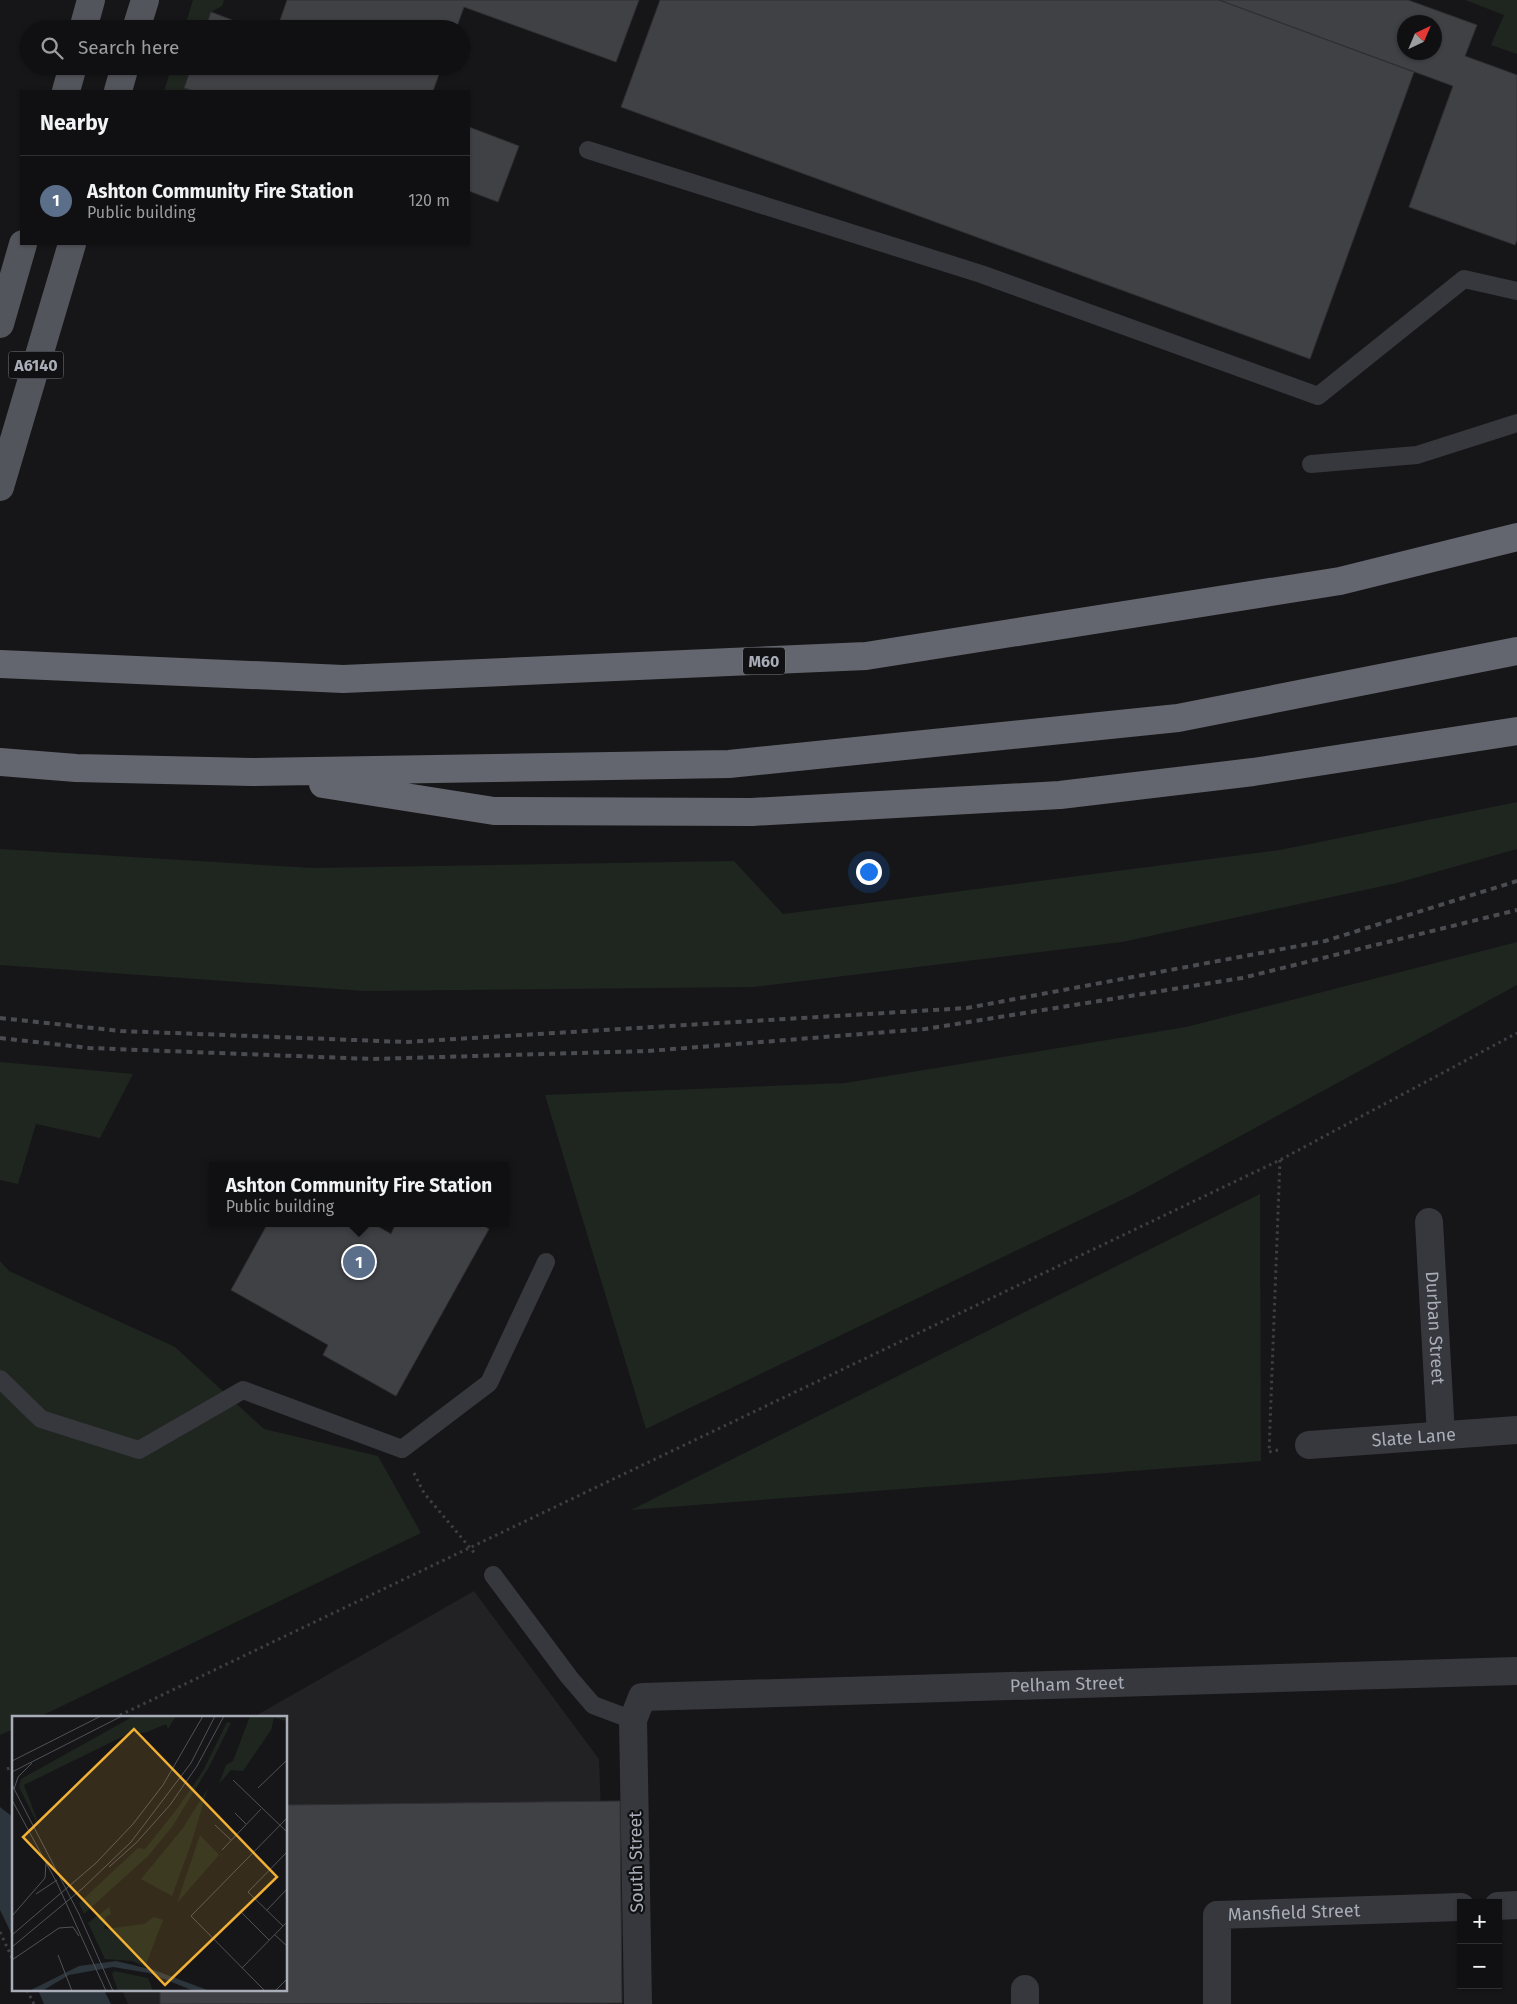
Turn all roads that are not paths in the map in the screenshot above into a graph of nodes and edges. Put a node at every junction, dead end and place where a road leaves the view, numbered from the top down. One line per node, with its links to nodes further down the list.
1 (91, 0): 3 (main road)
2 (145, 0): 4 (main road)
3 (85, 20)
4 (139, 20)
5 (70, 75): 7 (main road)
6 (122, 75): 8 (main road)
7 (66, 90)
8 (118, 90)
9 (588, 150): 12 (lane)
10 (23, 245): 13 (main road)
11 (72, 245): 16 (main road, A6140)
12 (1517, 291)
13 (0, 324)
14 (1517, 424): 15 (lane)
15 (1311, 464)
16 (0, 487)
17 (1517, 537): 19 (highway, M60)
18 (1517, 651): 22 (highway)
19 (0, 664)
20 (1517, 731): 22 (highway)
21 (0, 762): 22 (highway)
22 (252, 772)
23 (1429, 1222): 27 (street, Durban Street)
24 (546, 1262): 25 (lane)
25 (0, 1379)
26 (1517, 1430): 27 (street, Slate Lane)
27 (1441, 1435): 28 (street, Slate Lane)
28 (1309, 1445)
29 (493, 1575): 31 (lane)
30 (1517, 1671): 31 (street, Pelham Street)
31 (633, 1720): 35 (street, South Street)
32 (1517, 1905): 33 (street)
33 (1502, 1906)
34 (1457, 1907): 36 (street, Mansfield Street)
35 (638, 2004)
36 (1217, 2004)

